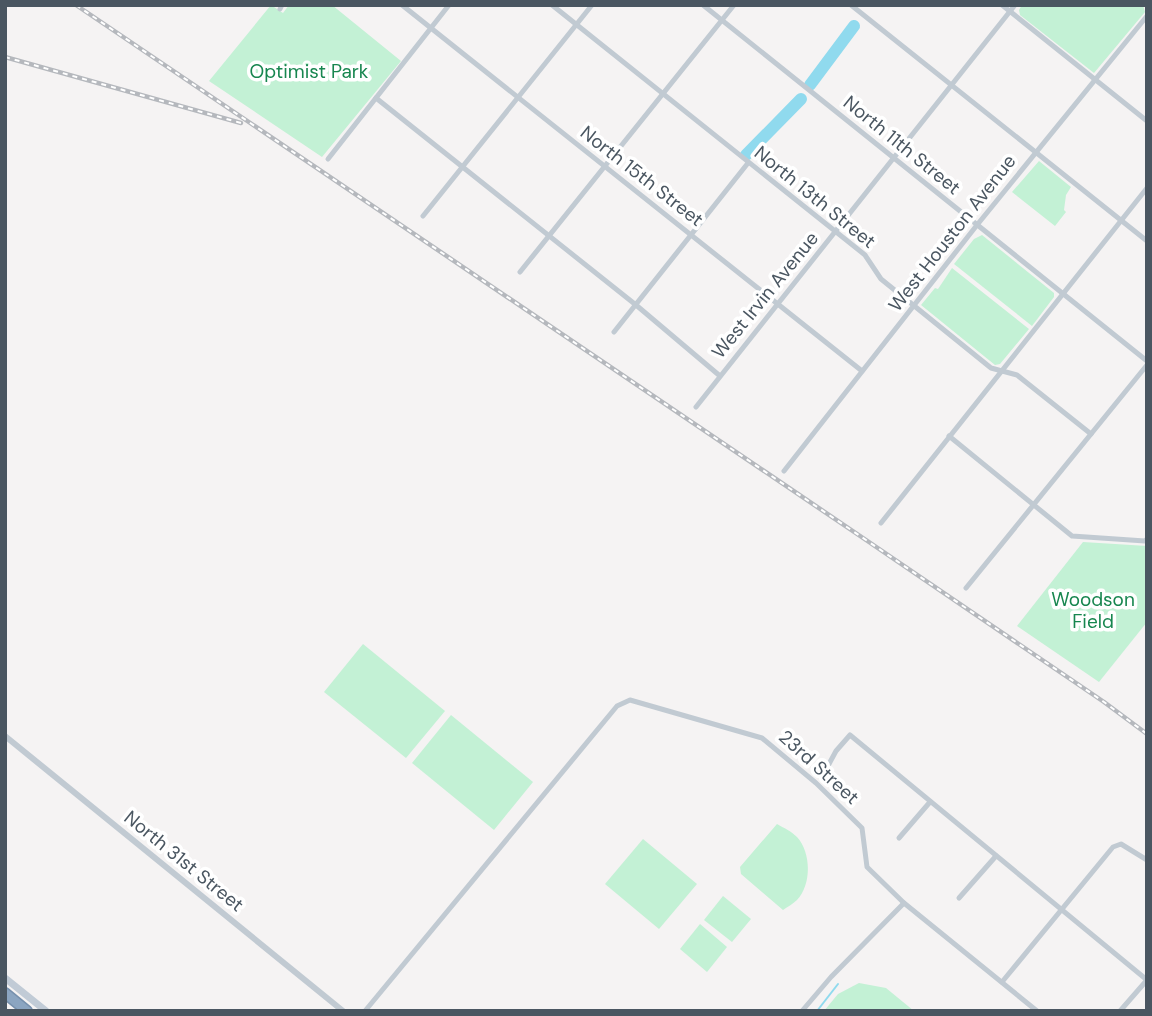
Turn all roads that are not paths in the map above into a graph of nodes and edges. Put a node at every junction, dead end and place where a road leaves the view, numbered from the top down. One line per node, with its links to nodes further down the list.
1 (402, 5): 14 (street, North 15th Street)
2 (449, 5): 14 (street)
3 (552, 5): 13 (street, North 13th Street)
4 (592, 5): 13 (street)
5 (703, 5): 12 (street, North 11th Street)
6 (734, 5): 12 (street)
7 (851, 5): 16 (street)
8 (1002, 5): 10 (street)
9 (1015, 5): 10 (street, West Irvin Avenue)
10 (1010, 12): 15 (street); 16 (street, West Irvin Avenue)
11 (1147, 16): 15 (street, West Houston Avenue)
12 (722, 20): 17 (street); 23 (street, North 11th Street)
13 (576, 25): 17 (street, North 13th Street); 19 (street)
14 (431, 28): 18 (street); 19 (street, North 15th Street)
15 (1095, 80): 20 (street); 21 (street, West Houston Avenue)
16 (952, 86): 21 (street); 23 (street, West Irvin Avenue)
17 (663, 93): 24 (street, North 13th Street); 25 (street)
18 (376, 98): 22 (street); 26 (street)
19 (518, 98): 25 (street, North 15th Street); 26 (street)
20 (1147, 121)
21 (1035, 153): 29 (street); 30 (street, West Houston Avenue)
22 (328, 159)
23 (894, 160): 30 (street, North 11th Street); 31 (street, West Irvin Avenue)
24 (748, 163): 31 (street, North 13th Street); 32 (street)
25 (605, 166): 32 (street, North 15th Street); 33 (street)
26 (463, 167): 28 (street); 33 (street)
27 (1147, 188): 29 (street)
28 (423, 216)
29 (1121, 220): 34 (street); 36 (street)
30 (977, 225): 36 (street, North 11th Street); 39 (street, West Houston Avenue)
31 (836, 232): 37 (street, West Irvin Avenue); 39 (street, North 13th Street)
32 (691, 235): 37 (street, North 15th Street); 38 (street)
33 (549, 237): 35 (street); 38 (street)
34 (1147, 241)
35 (520, 272)
36 (1063, 293): 41 (street, North 11th Street); 42 (street)
37 (778, 304): 43 (street, North 15th Street); 44 (street, West Irvin Avenue)
38 (636, 305): 40 (street); 44 (street)
39 (914, 306): 42 (street, North 13th Street); 43 (street, West Houston Avenue)
40 (614, 332)
41 (1147, 363): 46 (street)
42 (1002, 370): 46 (street, North 13th Street); 47 (street)
43 (862, 371): 48 (street, West Houston Avenue)
44 (720, 376): 45 (street, West Irvin Avenue)
45 (696, 407)
46 (1091, 434): 49 (street)
47 (949, 436): 49 (street); 50 (street)
48 (784, 471)
49 (1034, 505): 51 (street); 52 (street)
50 (881, 523)
51 (1146, 540)
52 (966, 588)
53 (5, 736): 68 (street, North 31st Street)
54 (829, 764): 55 (street)
55 (930, 802): 56 (street); 57 (street)
56 (900, 838)
57 (996, 856): 59 (street); 61 (street)
58 (1147, 860): 61 (street)
59 (959, 898)
60 (904, 903): 64 (street, 23rd Street); 69 (street, 23rd Street); 70 (street)
61 (1062, 911): 63 (street); 64 (street)
62 (5, 978): 67 (main road)
63 (1147, 980): 72 (street)
64 (1002, 982): 71 (street, 23rd Street)
65 (5, 993): 66 (highway)
66 (27, 1011)
67 (46, 1011)
68 (343, 1011)
69 (365, 1011)
70 (802, 1011)
71 (1037, 1011)
72 (1120, 1011)

